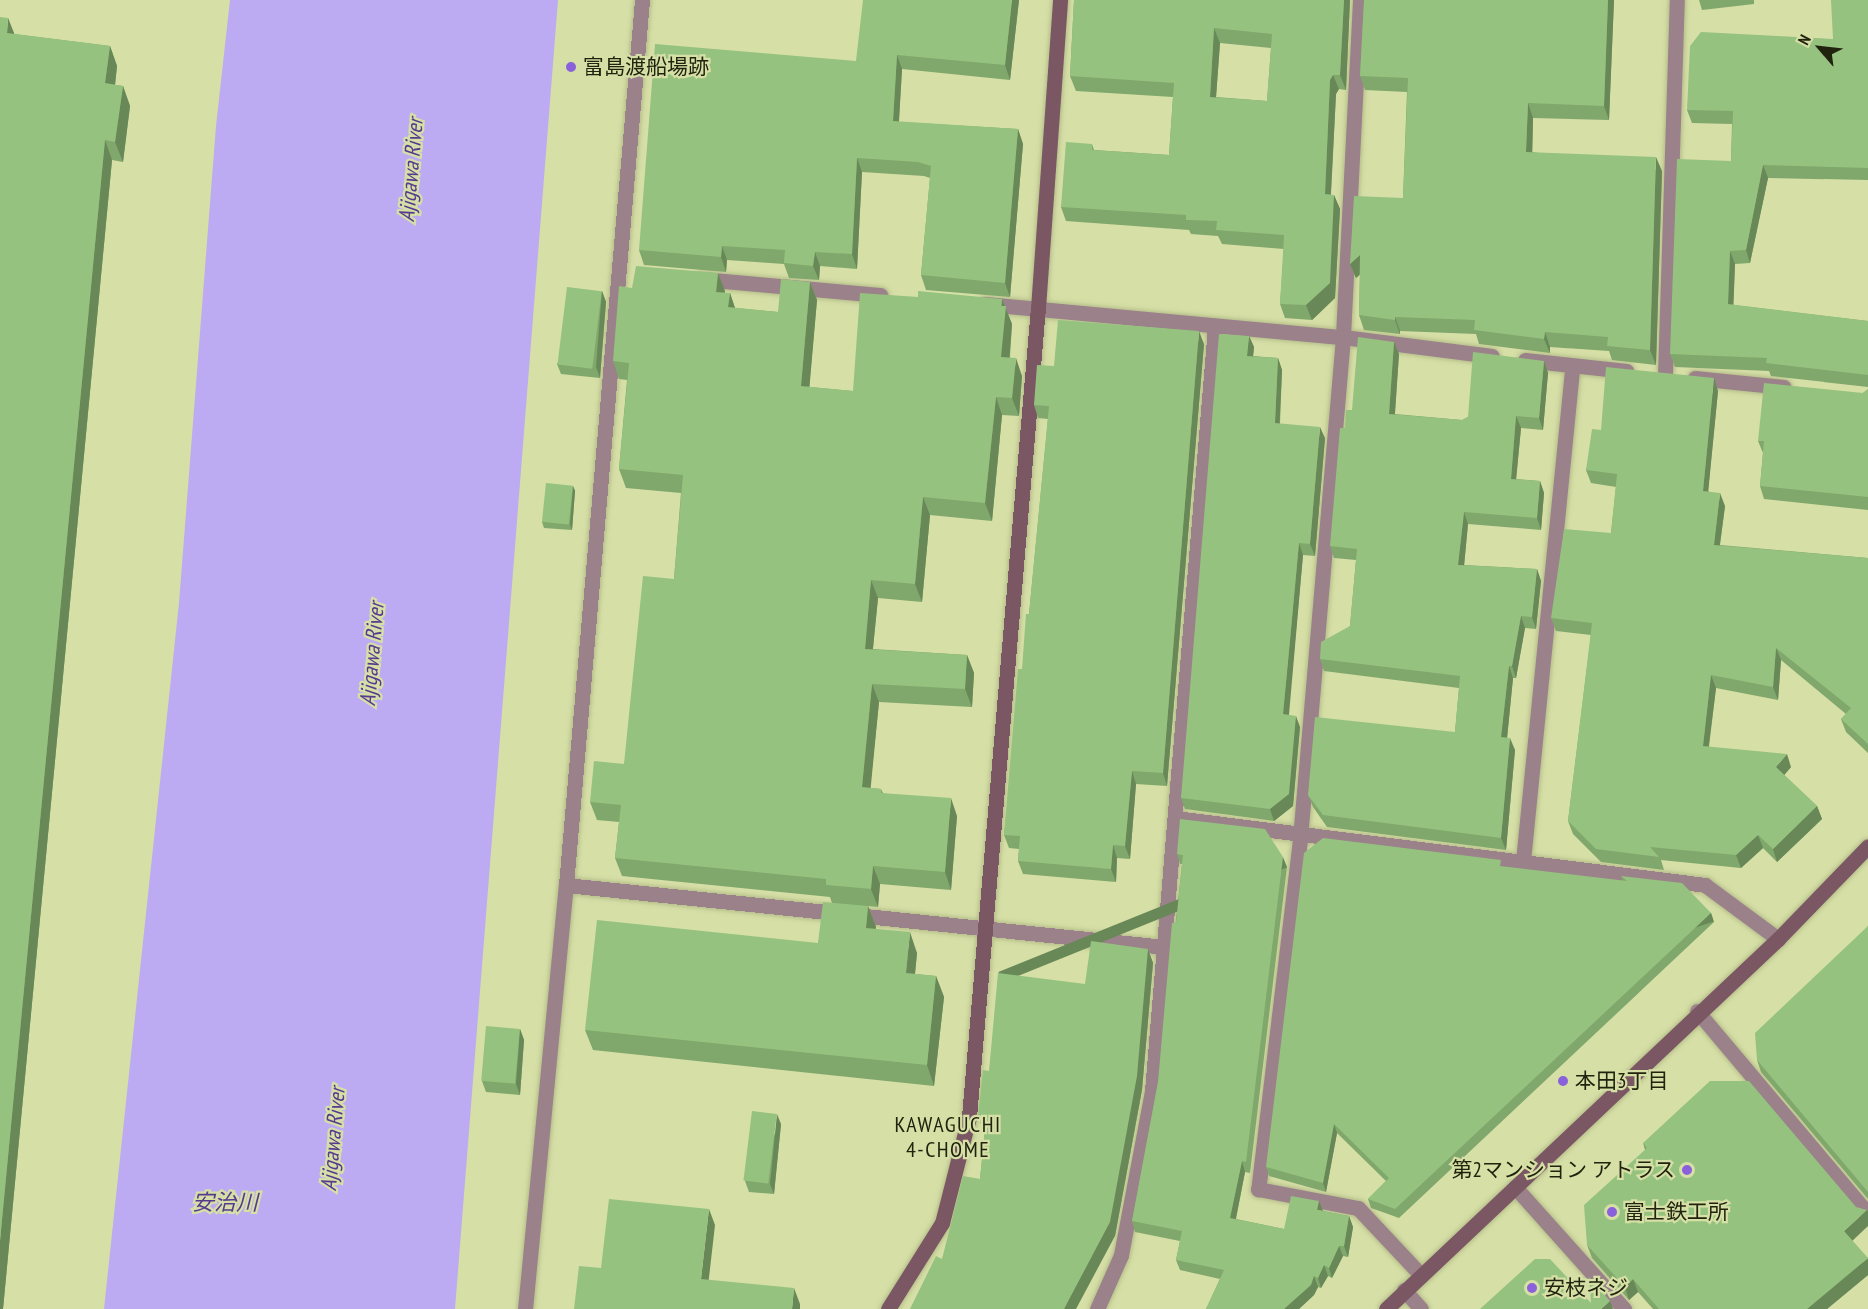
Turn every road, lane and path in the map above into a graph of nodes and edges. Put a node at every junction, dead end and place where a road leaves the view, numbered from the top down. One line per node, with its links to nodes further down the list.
1 (642, 0): 18 (street)
2 (1060, 0): 8 (street)
3 (1360, 0): 10 (street)
4 (1677, 0): 12 (street)
5 (688, 278): 6 (street)
6 (898, 296)
7 (968, 302): 8 (street)
8 (1038, 309): 9 (street); 19 (street)
9 (1215, 327): 10 (street); 14 (street)
10 (1342, 337): 11 (street); 15 (street)
11 (1572, 366): 12 (street); 17 (street)
12 (1653, 374): 13 (street)
13 (1800, 389)
14 (1175, 818): 15 (street); 21 (street)
15 (1301, 831): 17 (street); 25 (street)
16 (1868, 846): 20 (street)
17 (1523, 861): 20 (street)
18 (566, 885): 19 (street); 27 (street)
19 (986, 931): 21 (street); 28 (street)
20 (1778, 939): 22 (street)
21 (1165, 947): 29 (street)
22 (1697, 1011): 23 (street); 24 (street)
23 (1515, 1186): 25 (street); 32 (street)
24 (1868, 1214)
25 (1421, 1275): 26 (street)
26 (1404, 1290): 30 (street); 31 (street)
27 (525, 1309)
28 (888, 1309)
29 (1098, 1309)
30 (1386, 1309)
31 (1421, 1309)
32 (1624, 1309)

